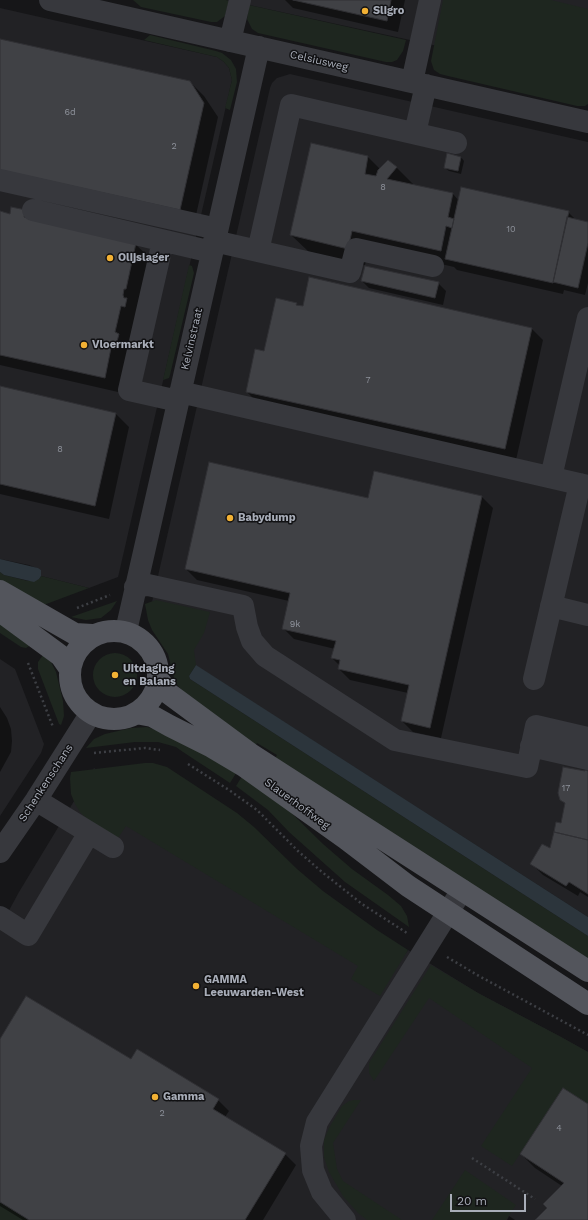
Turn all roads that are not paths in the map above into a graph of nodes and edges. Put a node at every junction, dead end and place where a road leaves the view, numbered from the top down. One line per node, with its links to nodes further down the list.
1 (50, 0): 4 (street, Celsiusweg)
2 (240, 0): 5 (street)
3 (430, 0): 7 (street)
4 (110, 7): 5 (street, Celsiusweg)
5 (230, 41): 6 (street, Celsiusweg)
6 (259, 47): 7 (street, Celsiusweg); 14 (street, Kelvinstraat)
7 (419, 84): 8 (street, Celsiusweg); 9 (street)
8 (588, 122)
9 (415, 133): 10 (street); 15 (street)
10 (456, 143)
11 (0, 180): 14 (street)
12 (33, 210): 13 (street)
13 (163, 241): 14 (street); 18 (street)
14 (214, 241): 15 (street); 18 (street, Kelvinstraat)
15 (258, 251): 16 (street)
16 (433, 266)
17 (588, 318): 19 (street)
18 (179, 397): 19 (street); 21 (street, Kelvinstraat)
19 (551, 477): 20 (street)
20 (584, 485): 23 (street)
21 (135, 588): 26 (street, Kelvinstraat); 34 (street)
22 (0, 591): 27 (main road)
23 (551, 606): 25 (street); 29 (street)
24 (0, 611): 28 (main road)
25 (588, 615)
26 (126, 631): 27 (main road); 30 (main road)
27 (92, 635): 28 (main road)
28 (70, 669): 31 (main road)
29 (534, 678)
30 (158, 679): 32 (main road); 40 (main road, Slauerhoffweg)
31 (91, 713): 32 (main road); 36 (street, Schenkenschans)
32 (136, 713): 41 (main road, Slauerhoffweg)
33 (588, 738): 34 (street)
34 (531, 746): 35 (street)
35 (588, 759)
36 (36, 800): 37 (street); 39 (street, Schenkenschans)
37 (89, 833): 38 (street); 42 (street)
38 (113, 847)
39 (0, 852)
40 (462, 890): 41 (street); 43 (main road, Slauerhoffweg)
41 (447, 913): 44 (main road, Slauerhoffweg); 45 (street)
42 (0, 917)
43 (588, 971)
44 (588, 1004)
45 (345, 1220)

